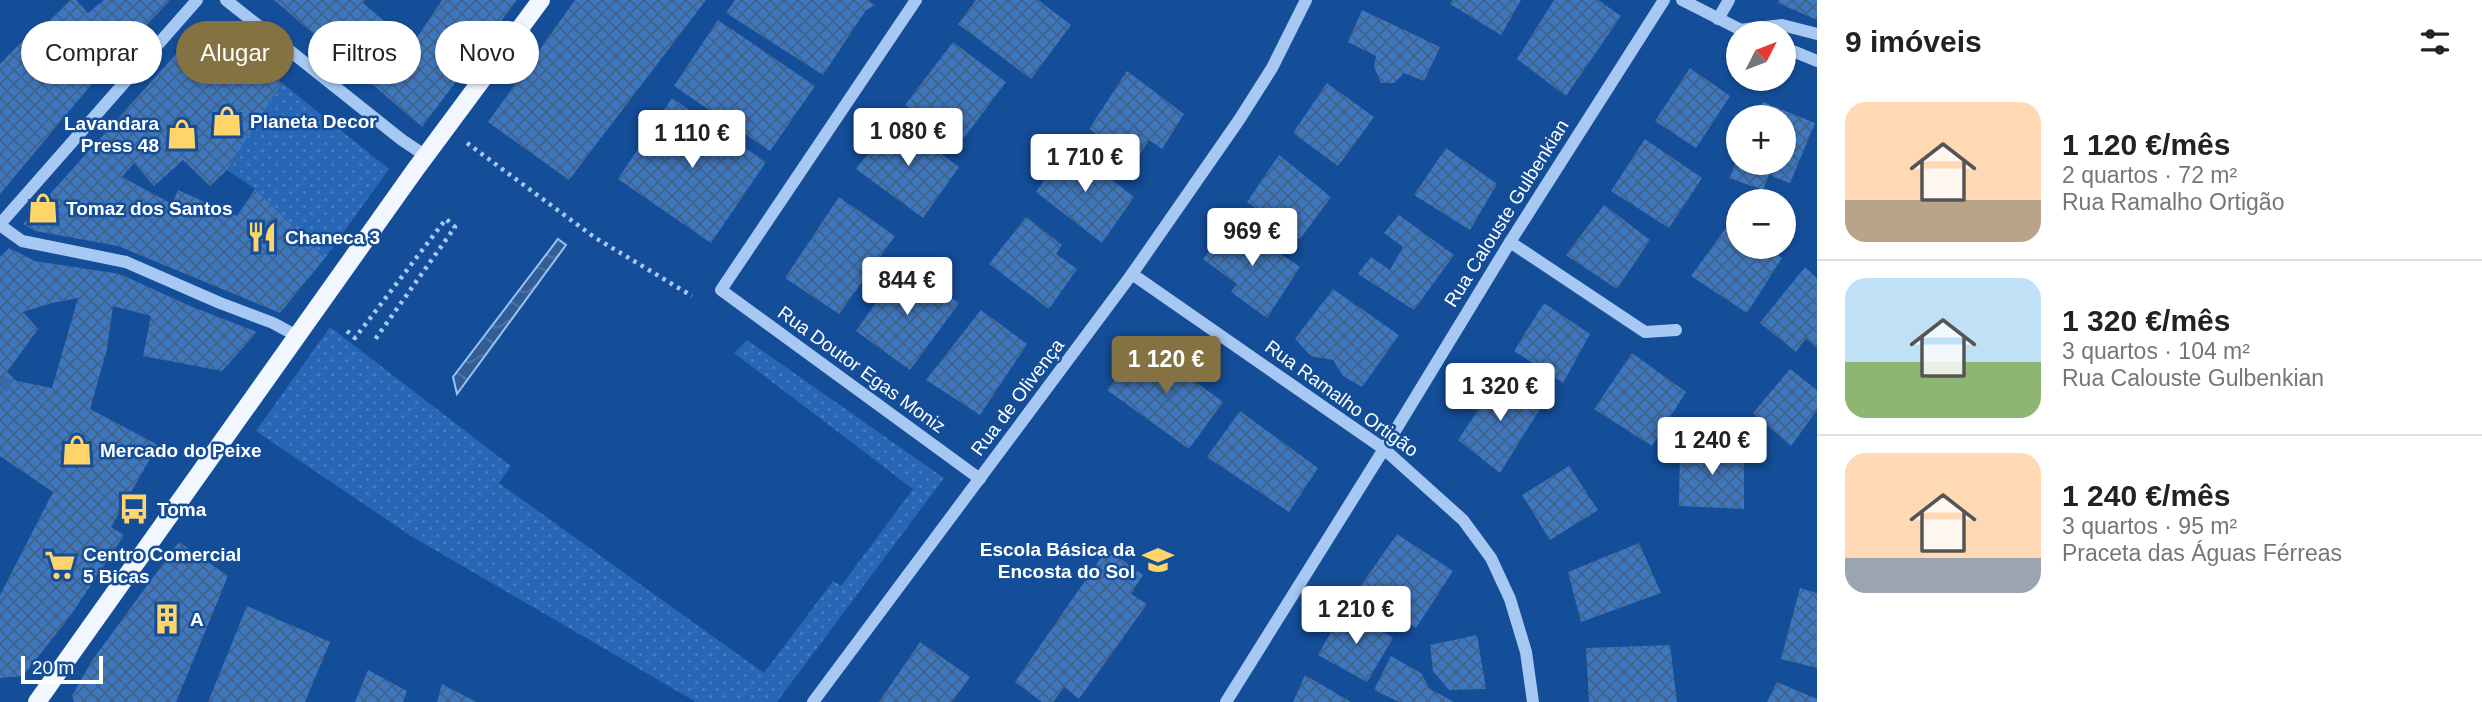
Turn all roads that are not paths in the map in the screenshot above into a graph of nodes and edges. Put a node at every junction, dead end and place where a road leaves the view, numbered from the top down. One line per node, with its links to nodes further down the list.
1 (197, 0): 16 (street)
2 (226, 0): 15 (street)
3 (541, 0): 15 (main road)
4 (916, 0): 22 (street, Rua Doutor Egas Moniz)
5 (1306, 0): 18 (street, Rua de Olivença)
6 (1664, 0): 17 (street, Rua Calouste Gulbenkian)
7 (1682, 0): 9 (street)
8 (1729, 0): 9 (street)
9 (1718, 19): 10 (street)
10 (1726, 23)
11 (1796, 28): 12 (street)
12 (1817, 34)
13 (1796, 52): 14 (street)
14 (1817, 61)
15 (425, 156): 20 (main road)
16 (0, 225): 20 (street)
17 (1510, 242): 19 (street); 21 (street, Rua Calouste Gulbenkian)
18 (1132, 274): 21 (street, Rua Ramalho Ortigão); 22 (street, Rua de Olivença)
19 (1675, 330)
20 (297, 336): 23 (main road)
21 (1384, 449): 25 (street, Rua Calouste Gulbenkian); 26 (street, Rua Ramalho Ortigão)
22 (980, 479): 24 (street, Rua de Olivença)
23 (37, 702)
24 (813, 702)
25 (1226, 702)
26 (1532, 702)

